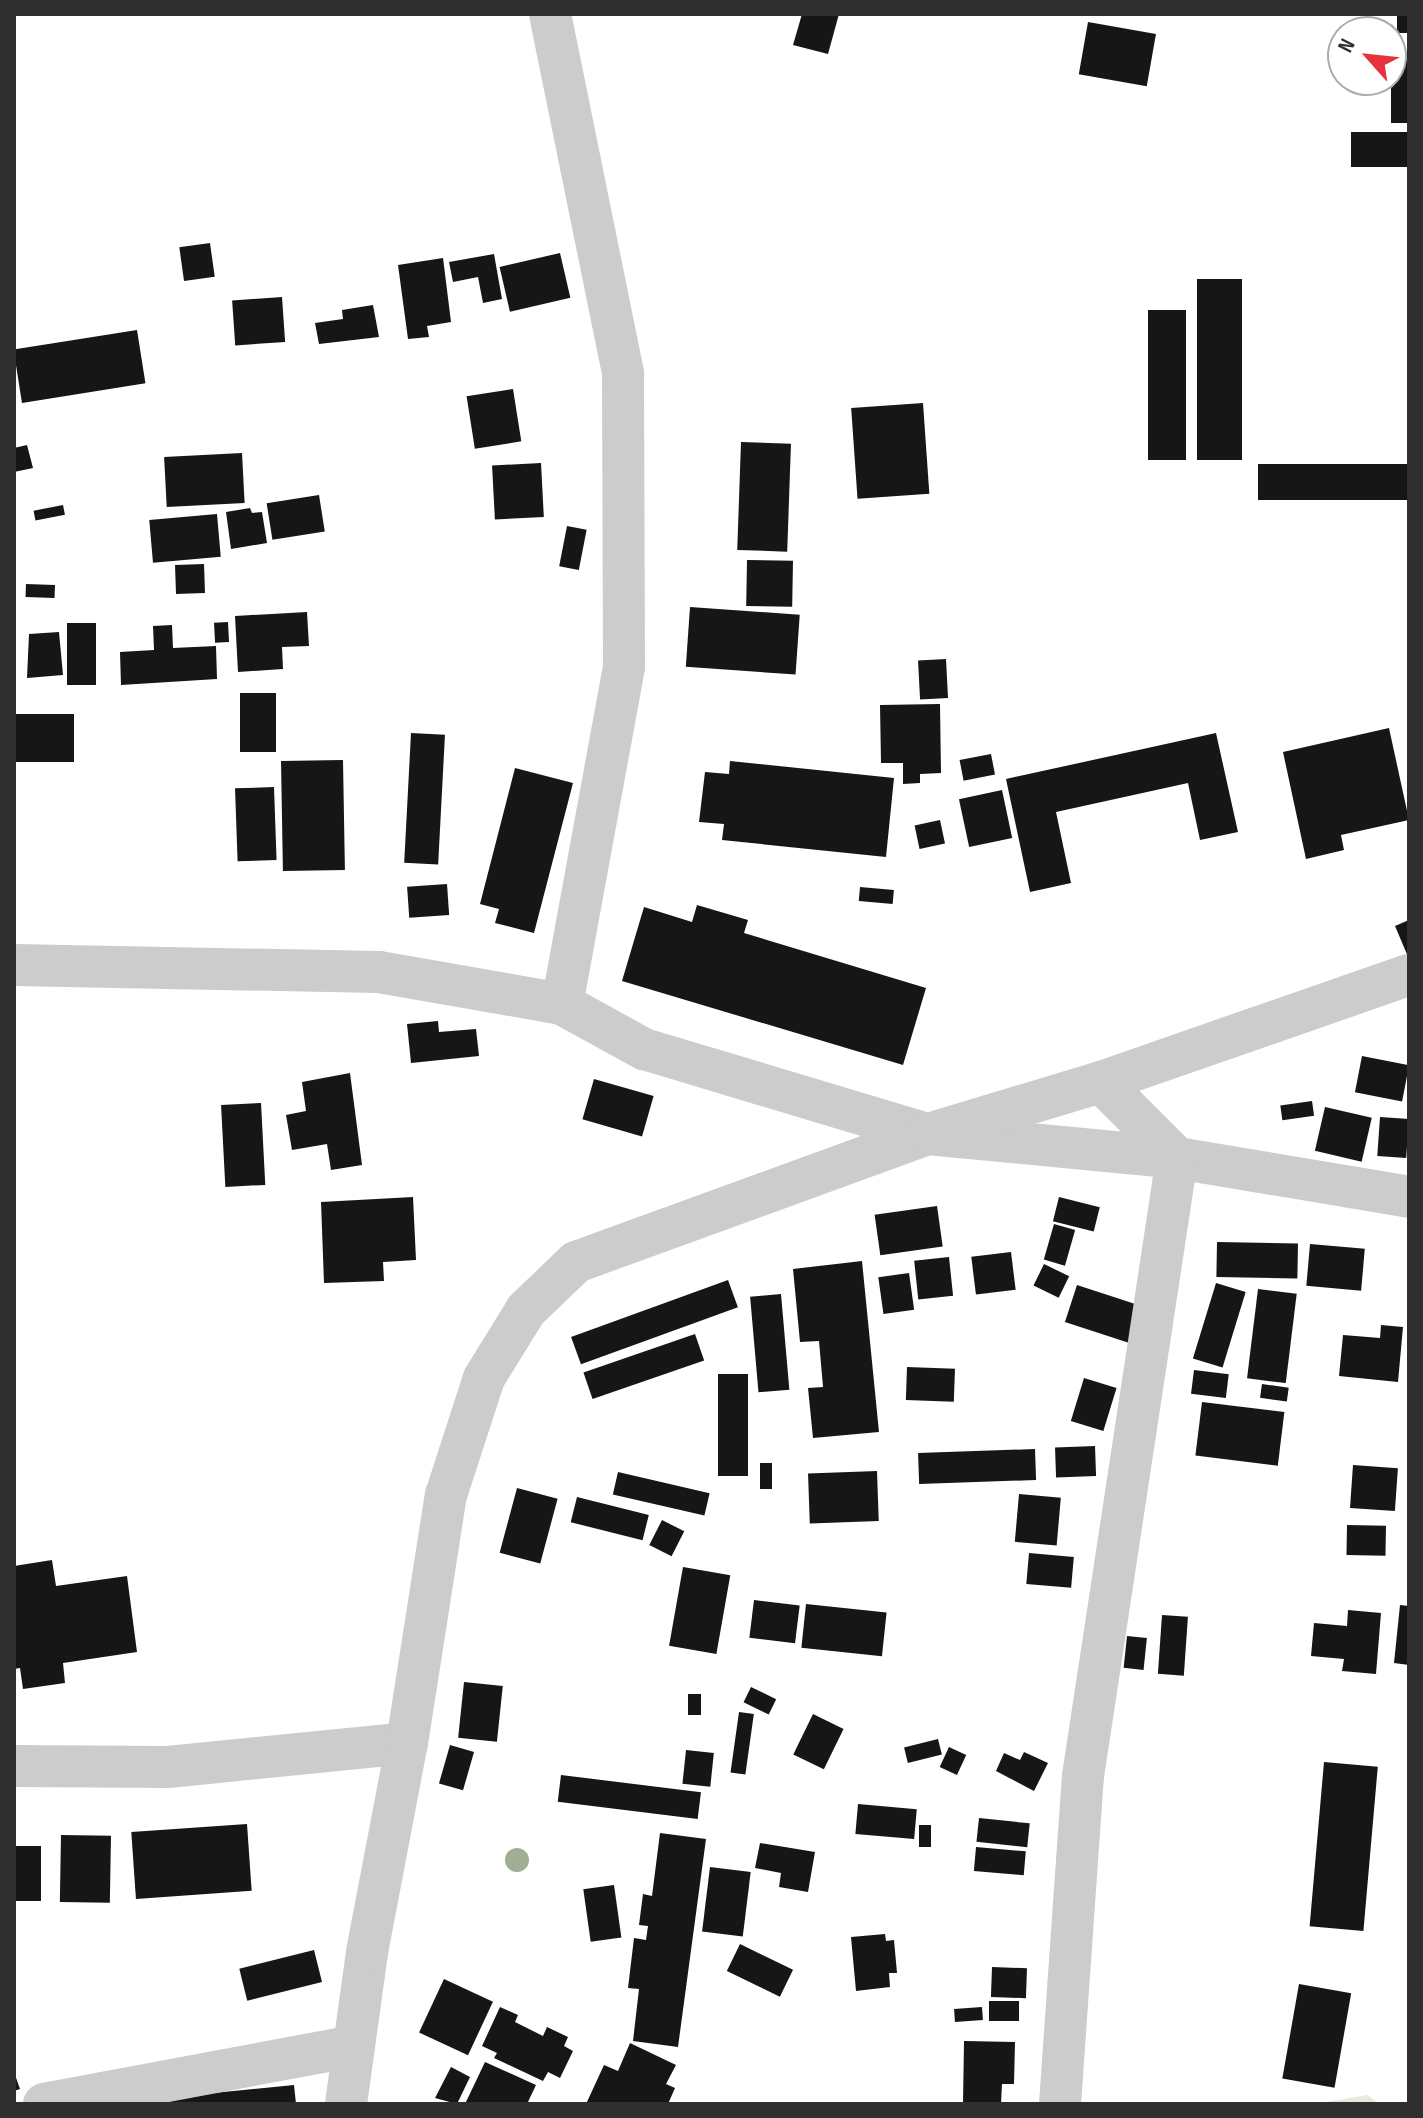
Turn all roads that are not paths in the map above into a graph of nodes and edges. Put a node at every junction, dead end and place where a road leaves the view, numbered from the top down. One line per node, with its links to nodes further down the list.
1 (550, 14): 4 (street)
2 (14, 965): 4 (street)
3 (1409, 975): 5 (street)
4 (562, 1004): 6 (street)
5 (1101, 1082): 6 (street); 7 (street)
6 (928, 1134): 7 (street); 9 (street)
7 (1177, 1158): 8 (street); 14 (street)
8 (1409, 1197)
9 (407, 1743): 10 (street); 11 (street)
10 (14, 1766)
11 (354, 2046): 12 (street); 13 (street)
12 (44, 2104)
13 (346, 2104)
14 (1060, 2104)

